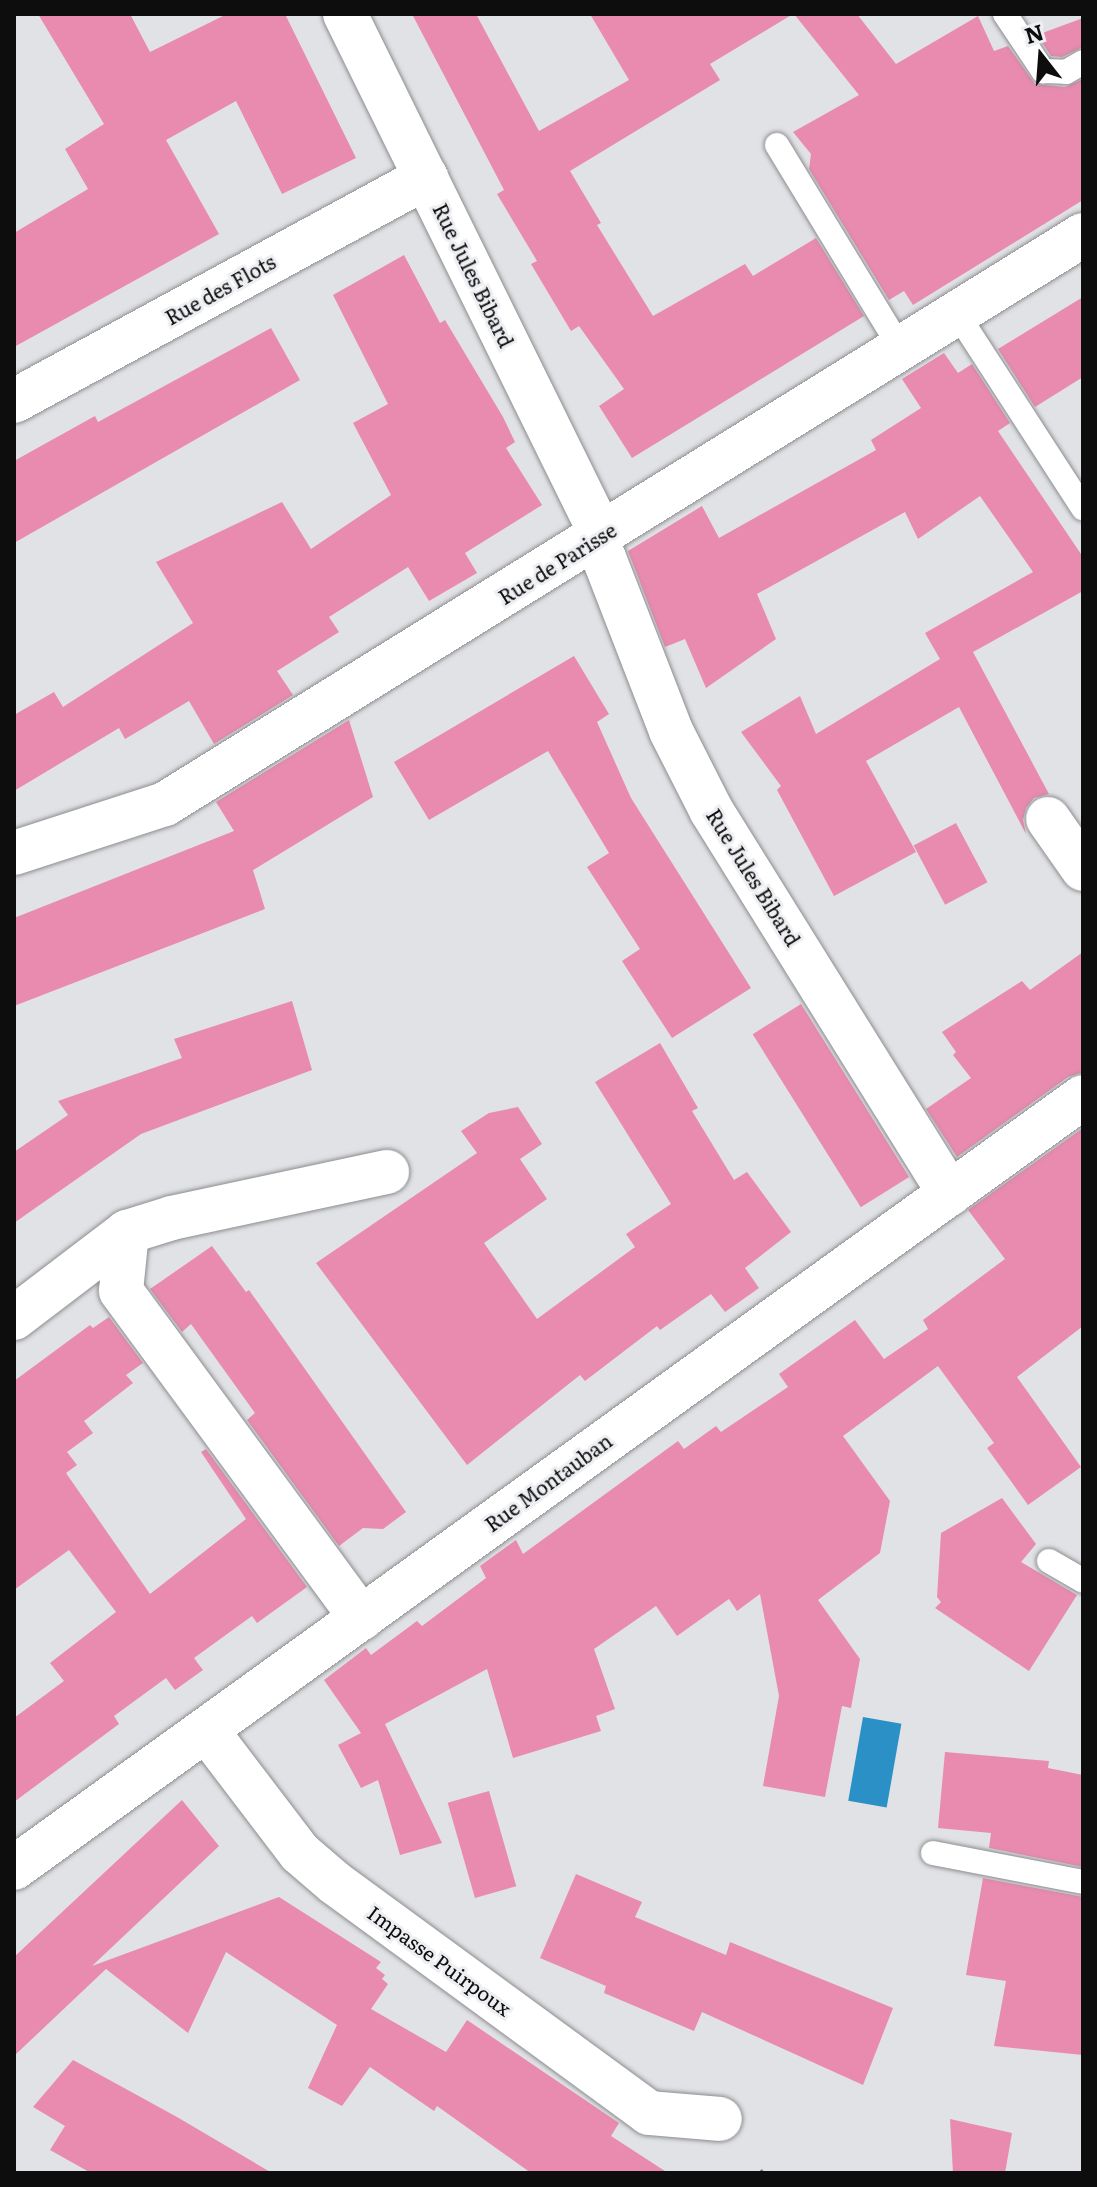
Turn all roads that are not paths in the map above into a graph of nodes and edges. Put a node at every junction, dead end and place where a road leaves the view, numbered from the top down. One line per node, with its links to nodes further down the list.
1 (345, 14): 5 (street, Rue Jules Bibard)
2 (1005, 14): 3 (lane)
3 (1083, 62)
4 (777, 145): 8 (lane)
5 (426, 177): 9 (street, Rue des Flots); 11 (street, Rue Jules Bibard)
6 (1083, 235): 7 (street, Rue de Parisse)
7 (956, 312): 8 (street, Rue de Parisse); 10 (lane)
8 (900, 347): 11 (street, Rue de Parisse)
9 (14, 401)
10 (1083, 508)
11 (598, 538): 13 (street, Rue de Parisse); 17 (street, Rue Jules Bibard)
12 (1048, 819): 14 (street)
13 (14, 853)
14 (1083, 869)
15 (1083, 1097): 17 (street, Rue Montauban)
16 (387, 1172): 18 (street)
17 (950, 1194): 22 (street, Rue Montauban)
18 (127, 1232): 19 (street); 22 (street)
19 (14, 1318)
20 (1049, 1561): 21 (lane)
21 (1083, 1581)
22 (361, 1618): 23 (street, Rue Montauban)
23 (207, 1731): 25 (street, Rue Montauban); 27 (street, Impasse Puirpoux)
24 (933, 1853): 26 (lane)
25 (14, 1868)
26 (1083, 1882)
27 (720, 2119)

